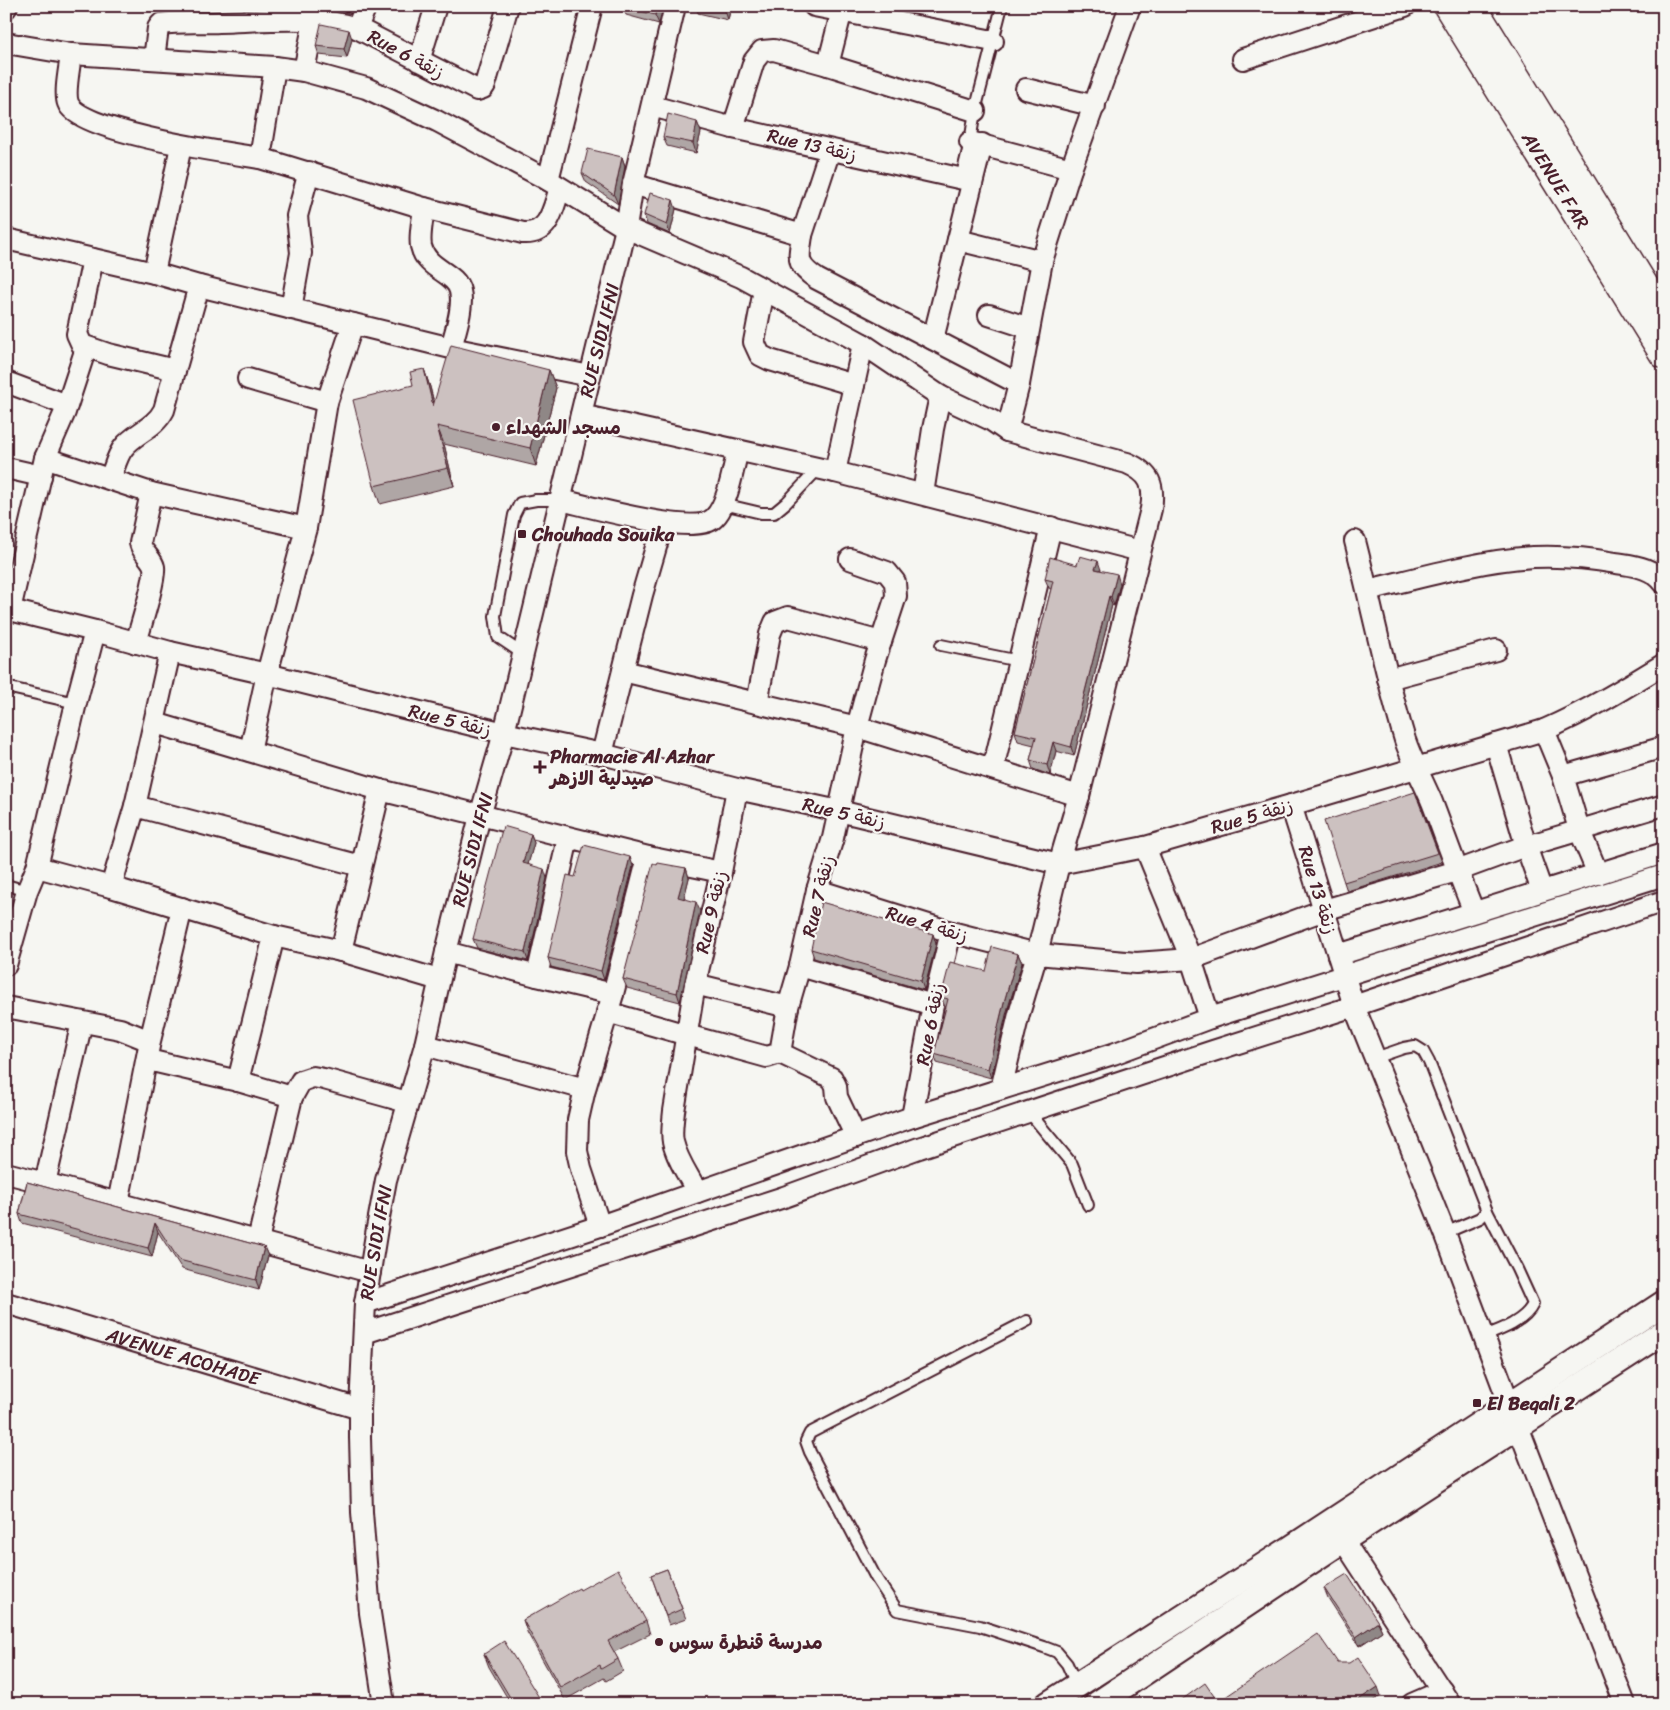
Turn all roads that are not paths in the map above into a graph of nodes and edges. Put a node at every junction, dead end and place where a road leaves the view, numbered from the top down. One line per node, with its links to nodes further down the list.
1 (366, 6): 15 (street)
2 (436, 6): 21 (street)
3 (508, 6): 21 (street, Rue 6 زنقة)
4 (592, 6): 37 (street)
5 (676, 6): 26 (street, RUE SIDI IFNI)
6 (814, 6): 12 (street)
7 (1002, 6): 16 (lane)
8 (1130, 6): 27 (street)
9 (1405, 6): 20 (street)
10 (1448, 6): 58 (main road, AVENUE FAR)
11 (1472, 6): 51 (main road, AVENUE FAR)
12 (842, 9): 16 (street); 22 (street)
13 (316, 14): 14 (street, Rue 6 زنقة); 15 (street, Rue 6 زنقة); 24 (street)
14 (184, 15): 19 (street, Rue 6 زنقة)
15 (357, 28): 21 (street, Rue 6 زنقة)
16 (993, 41): 28 (lane)
17 (6, 43): 18 (street)
18 (71, 54): 19 (street); 31 (street)
19 (154, 59): 23 (street)
20 (1243, 59)
21 (419, 62)
22 (828, 65): 28 (street); 29 (street)
23 (274, 67): 24 (street); 33 (street)
24 (304, 71): 37 (street)
25 (1026, 89): 27 (street)
26 (652, 106): 29 (street, Rue 13 زنقة); 38 (street, RUE SIDI IFNI)
27 (1095, 106): 34 (street)
28 (975, 111): 30 (lane)
29 (733, 128): 32 (street, Rue 13 زنقة)
30 (976, 143): 34 (street); 36 (street)
31 (180, 146): 33 (street); 46 (street)
32 (830, 150): 36 (street, Rue 13 زنقة); 41 (street)
33 (260, 158): 35 (street)
34 (1071, 169): 45 (street)
35 (309, 172): 39 (street); 49 (street)
36 (966, 180): 43 (street)
37 (554, 184): 39 (street); 40 (street)
38 (633, 184): 40 (street, RUE SIDI IFNI); 41 (street)
39 (424, 208): 57 (street)
40 (626, 228): 48 (street); 60 (street, RUE SIDI IFNI)
41 (802, 235): 54 (street)
42 (6, 239): 44 (street)
43 (958, 240): 45 (street); 54 (street)
44 (93, 259): 46 (street); 56 (street)
45 (1042, 261): 53 (street)
46 (154, 273): 47 (street)
47 (199, 286): 49 (street); 59 (street)
48 (764, 290): 55 (street); 64 (street)
49 (291, 308): 52 (street)
50 (989, 315): 53 (street)
51 (1664, 318)
52 (352, 324): 57 (street); 66 (street)
53 (1029, 328): 63 (street)
54 (933, 339): 63 (street)
55 (863, 344): 64 (street); 65 (street)
56 (86, 348): 59 (street); 67 (street)
57 (451, 348): 60 (street)
58 (1664, 354)
59 (174, 370): 74 (street)
60 (590, 376): 68 (street, RUE SIDI IFNI)
61 (248, 379): 66 (street)
62 (6, 382): 67 (street)
63 (1018, 384): 69 (street)
64 (854, 385): 73 (street)
65 (940, 396): 69 (street); 76 (street)
66 (327, 402): 81 (street)
67 (67, 405): 71 (street)
68 (581, 415): 70 (street); 77 (street, RUE SIDI IFNI)
69 (1007, 431): 83 (street)
70 (738, 450): 73 (street); 78 (street)
71 (43, 467): 72 (street); 74 (street); 87 (street)
72 (6, 468)
73 (827, 470): 76 (street); 78 (lane)
74 (110, 479): 75 (street)
75 (151, 492): 81 (street); 90 (street)
76 (924, 494): 80 (street)
77 (561, 500): 79 (street); 94 (street, RUE SIDI IFNI); 94 (lane)
78 (723, 504): 79 (street)
79 (663, 522): 97 (street)
80 (1051, 527): 83 (street); 95 (street)
81 (306, 528): 98 (street)
82 (1355, 541): 86 (street)
83 (1140, 552): 116 (street)
84 (850, 559): 89 (street, Rue 7 زنقة)
85 (1664, 583): 86 (street)
86 (1368, 590): 99 (street)
87 (8, 610): 88 (street, Rue 5 زنقة)
88 (95, 631): 90 (street, Rue 5 زنقة); 101 (street)
89 (882, 642): 102 (street); 104 (street, Rue 7 زنقة)
90 (136, 643): 93 (street, Rue 5 زنقة)
91 (941, 644): 95 (lane)
92 (1496, 650): 99 (street)
93 (170, 652): 98 (street, Rue 5 زنقة); 103 (street)
94 (523, 654): 106 (street, RUE SIDI IFNI)
95 (1019, 661): 112 (street)
96 (1664, 664): 105 (street, Rue 5 زنقة)
97 (623, 671): 102 (street); 110 (street)
98 (267, 674): 106 (street, Rue 5 زنقة); 109 (street)
99 (1388, 679): 111 (street)
100 (6, 688): 101 (lane)
101 (76, 703): 130 (street)
102 (757, 703): 104 (street)
103 (155, 723): 109 (street); 119 (street)
104 (857, 727): 112 (street); 120 (street, Rue 7 زنقة)
105 (1544, 730): 107 (street, Rue 5 زنقة); 113 (street)
106 (504, 733): 110 (street, Rue 5 زنقة); 121 (street, RUE SIDI IFNI)
107 (1496, 744): 111 (street, Rue 5 زنقة); 124 (street)
108 (1664, 747): 113 (street)
109 (250, 751): 115 (street)
110 (602, 754): 114 (street, Rue 5 زنقة)
111 (1416, 768): 117 (street, Rue 5 زنقة); 131 (street)
112 (993, 769): 116 (street)
113 (1563, 776): 122 (street)
114 (736, 789): 120 (street, Rue 5 زنقة); 132 (street, Rue 9 زنقة)
115 (380, 790): 121 (street); 129 (street)
116 (1079, 796): 128 (street)
117 (1291, 805): 125 (street, Rue 5 زنقة); 142 (street, Rue 13 زنقة)
118 (1664, 805): 122 (street, Rue 4 زنقة)
119 (135, 806): 129 (street); 136 (street)
120 (839, 811): 128 (street, Rue 5 زنقة); 137 (street, Rue 7 زنقة)
121 (480, 816): 123 (street); 147 (street, RUE SIDI IFNI)
122 (1579, 829): 124 (street, Rue 4 زنقة); 133 (street)
123 (568, 838): 127 (street); 154 (street)
124 (1526, 846): 131 (street, Rue 4 زنقة); 139 (street)
125 (1145, 847): 128 (street, Rue 5 زنقة); 150 (street)
126 (1664, 853): 133 (street)
127 (648, 857): 132 (street); 157 (street)
128 (1059, 864): 148 (street)
129 (361, 866): 146 (street)
130 (38, 867): 136 (street); 138 (street)
131 (1457, 871): 142 (street, Rue 4 زنقة); 143 (street)
132 (721, 872): 156 (street, Rue 9 زنقة)
133 (1598, 874): 139 (street)
134 (1664, 874): 153 (street)
135 (6, 885): 138 (lane)
136 (111, 887): 141 (street)
137 (818, 890): 144 (street, Rue 4 زنقة); 152 (street, Rue 7 زنقة)
138 (27, 891): 151 (street)
139 (1542, 891): 143 (street)
140 (1664, 901): 159 (street)
141 (182, 908): 145 (street); 166 (street)
142 (1324, 910): 149 (street, Rue 13 زنقة); 150 (street, Rue 4 زنقة)
143 (1474, 912): 149 (street)
144 (951, 932): 148 (street, Rue 4 زنقة); 158 (street, Rue 6 زنقة)
145 (274, 936): 146 (street); 169 (street)
146 (341, 951): 155 (street)
147 (446, 952): 154 (street); 155 (street, RUE SIDI IFNI)
148 (1037, 954): 150 (street, Rue 4 زنقة); 171 (street)
149 (1338, 955): 153 (street, Rue 13 زنقة)
150 (1190, 959): 162 (street)
151 (6, 965)
152 (800, 966): 158 (street); 161 (street, Rue 7 زنقة)
153 (1344, 975): 159 (street, Rue 13 زنقة); 162 (street)
154 (537, 976): 157 (street)
155 (439, 980): 165 (street, RUE SIDI IFNI)
156 (695, 984): 161 (street); 164 (street, Rue 9 زنقة)
157 (610, 1003): 164 (street); 170 (street)
158 (933, 1005): 175 (street, Rue 6 زنقة)
159 (1354, 1006): 168 (street, Rue 13 زنقة); 174 (street)
160 (6, 1007): 163 (street)
161 (788, 1007): 167 (street, Rue 7 زنقة)
162 (1210, 1018): 171 (street)
163 (82, 1022): 166 (street); 178 (street)
164 (687, 1035): 167 (street); 179 (street)
165 (425, 1044): 170 (street); 173 (street, RUE SIDI IFNI)
166 (149, 1051): 169 (street); 180 (street)
167 (774, 1055): 176 (street)
168 (1375, 1058): 182 (lane); 184 (street, Rue 13 زنقة)
169 (238, 1081): 172 (street)
170 (585, 1089): 183 (street)
171 (1001, 1089): 175 (street)
172 (292, 1097): 173 (street); 185 (street)
173 (407, 1102): 186 (street, RUE SIDI IFNI)
174 (1029, 1112): 181 (lane); 192 (street)
175 (912, 1117): 176 (street)
176 (856, 1137): 179 (street)
177 (6, 1173): 178 (street)
178 (45, 1183): 180 (street)
179 (697, 1192): 183 (street)
180 (118, 1203): 185 (street)
181 (1088, 1204)
182 (1487, 1211): 184 (lane); 193 (lane)
183 (600, 1226): 188 (street)
184 (1445, 1233): 193 (street, Rue 13 زنقة)
185 (258, 1240): 186 (street)
186 (370, 1272): 188 (street, RUE SIDI IFNI)
187 (6, 1302): 195 (street, AVENUE ACOHADE)
188 (365, 1303): 192 (street, RUE SIDI IFNI)
189 (1664, 1303): 194 (street)
190 (1027, 1321): 198 (lane)
191 (1664, 1332): 196 (street)
192 (364, 1333): 195 (street, RUE SIDI IFNI)
193 (1484, 1336): 194 (street, Rue 13 زنقة)
194 (1509, 1404): 196 (street, Rue 13 زنقة); 198 (street)
195 (360, 1409): 200 (street, RUE SIDI IFNI)
196 (1519, 1427): 197 (street); 204 (street, Rue 13 زنقة)
197 (1343, 1540): 199 (street); 202 (street)
198 (1084, 1695): 201 (street)
199 (1446, 1697): 203 (street)
200 (384, 1704)
201 (1048, 1704)
202 (1097, 1704)
203 (1412, 1704)
204 (1625, 1704)

